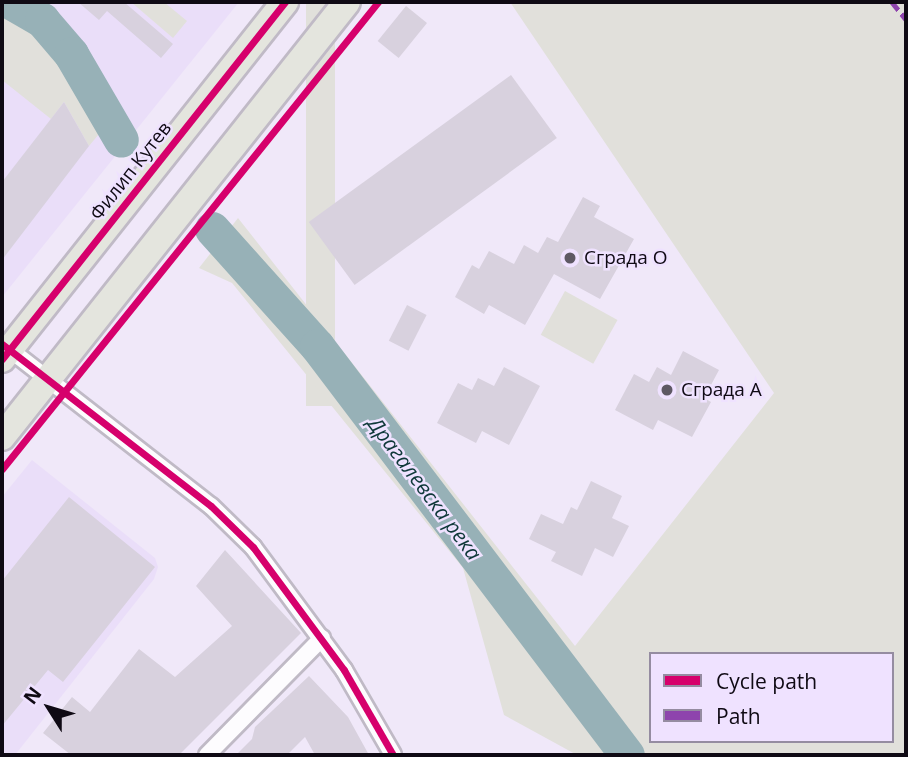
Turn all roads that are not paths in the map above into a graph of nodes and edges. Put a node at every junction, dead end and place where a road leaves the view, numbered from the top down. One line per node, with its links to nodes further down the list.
1 (285, 2): 3 (main road, Филип Кутев)
2 (347, 2): 4 (main road)
3 (4, 351): 4 (street)
4 (47, 379): 5 (main road); 6 (street)
5 (2, 437)
6 (321, 638): 7 (street); 8 (street)
7 (207, 755)
8 (393, 755)

